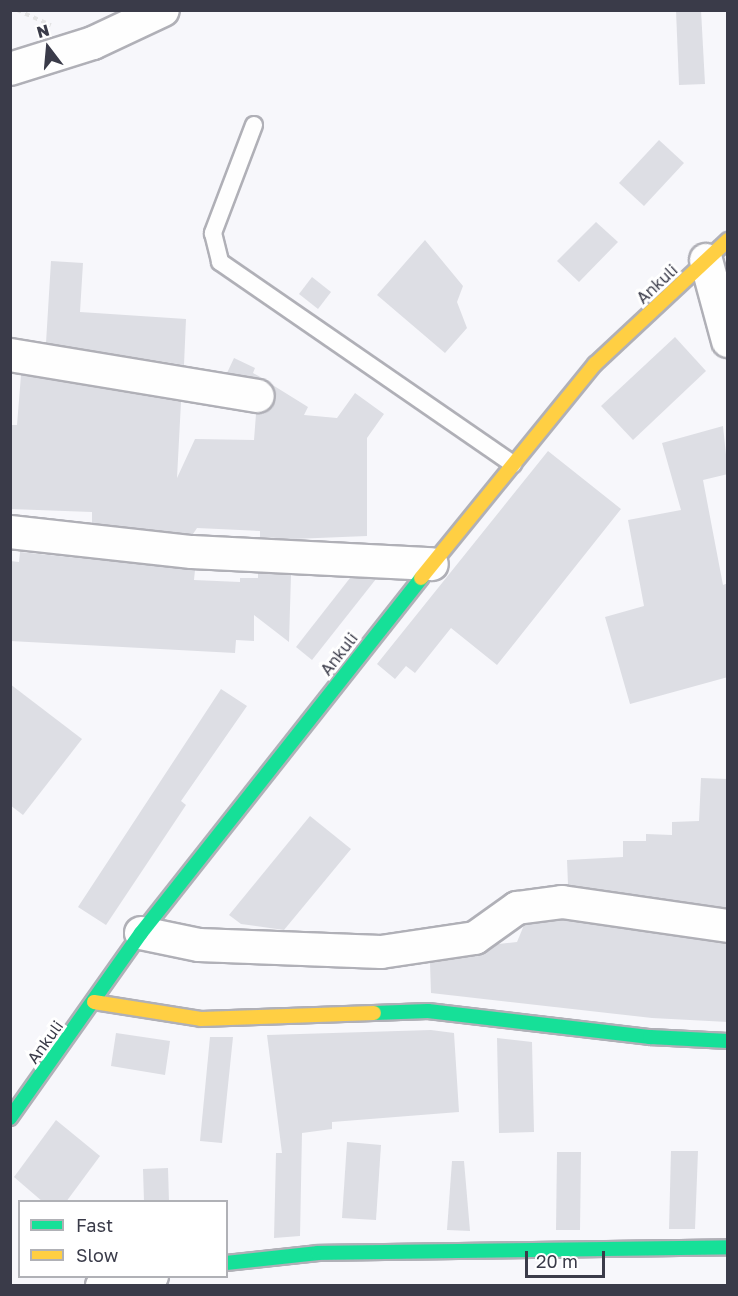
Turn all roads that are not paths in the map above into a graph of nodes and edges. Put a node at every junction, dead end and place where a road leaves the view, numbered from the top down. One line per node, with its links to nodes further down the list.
1 (163, 10): 2 (street)
2 (10, 69)
3 (254, 125): 8 (lane)
4 (717, 250): 5 (street); 8 (street, Ankuli)
5 (728, 340)
6 (10, 355): 7 (street)
7 (258, 396)
8 (513, 464): 10 (street, Ankuli)
9 (10, 532): 10 (street)
10 (432, 564): 12 (street, Ankuli)
11 (728, 926): 12 (street)
12 (141, 933): 13 (street, Ankuli)
13 (94, 1002): 14 (street); 15 (street, Ankuli)
14 (728, 1041)
15 (10, 1118)
16 (728, 1247): 17 (street)
17 (228, 1263)
18 (142, 1278): 19 (street)
19 (102, 1286)

